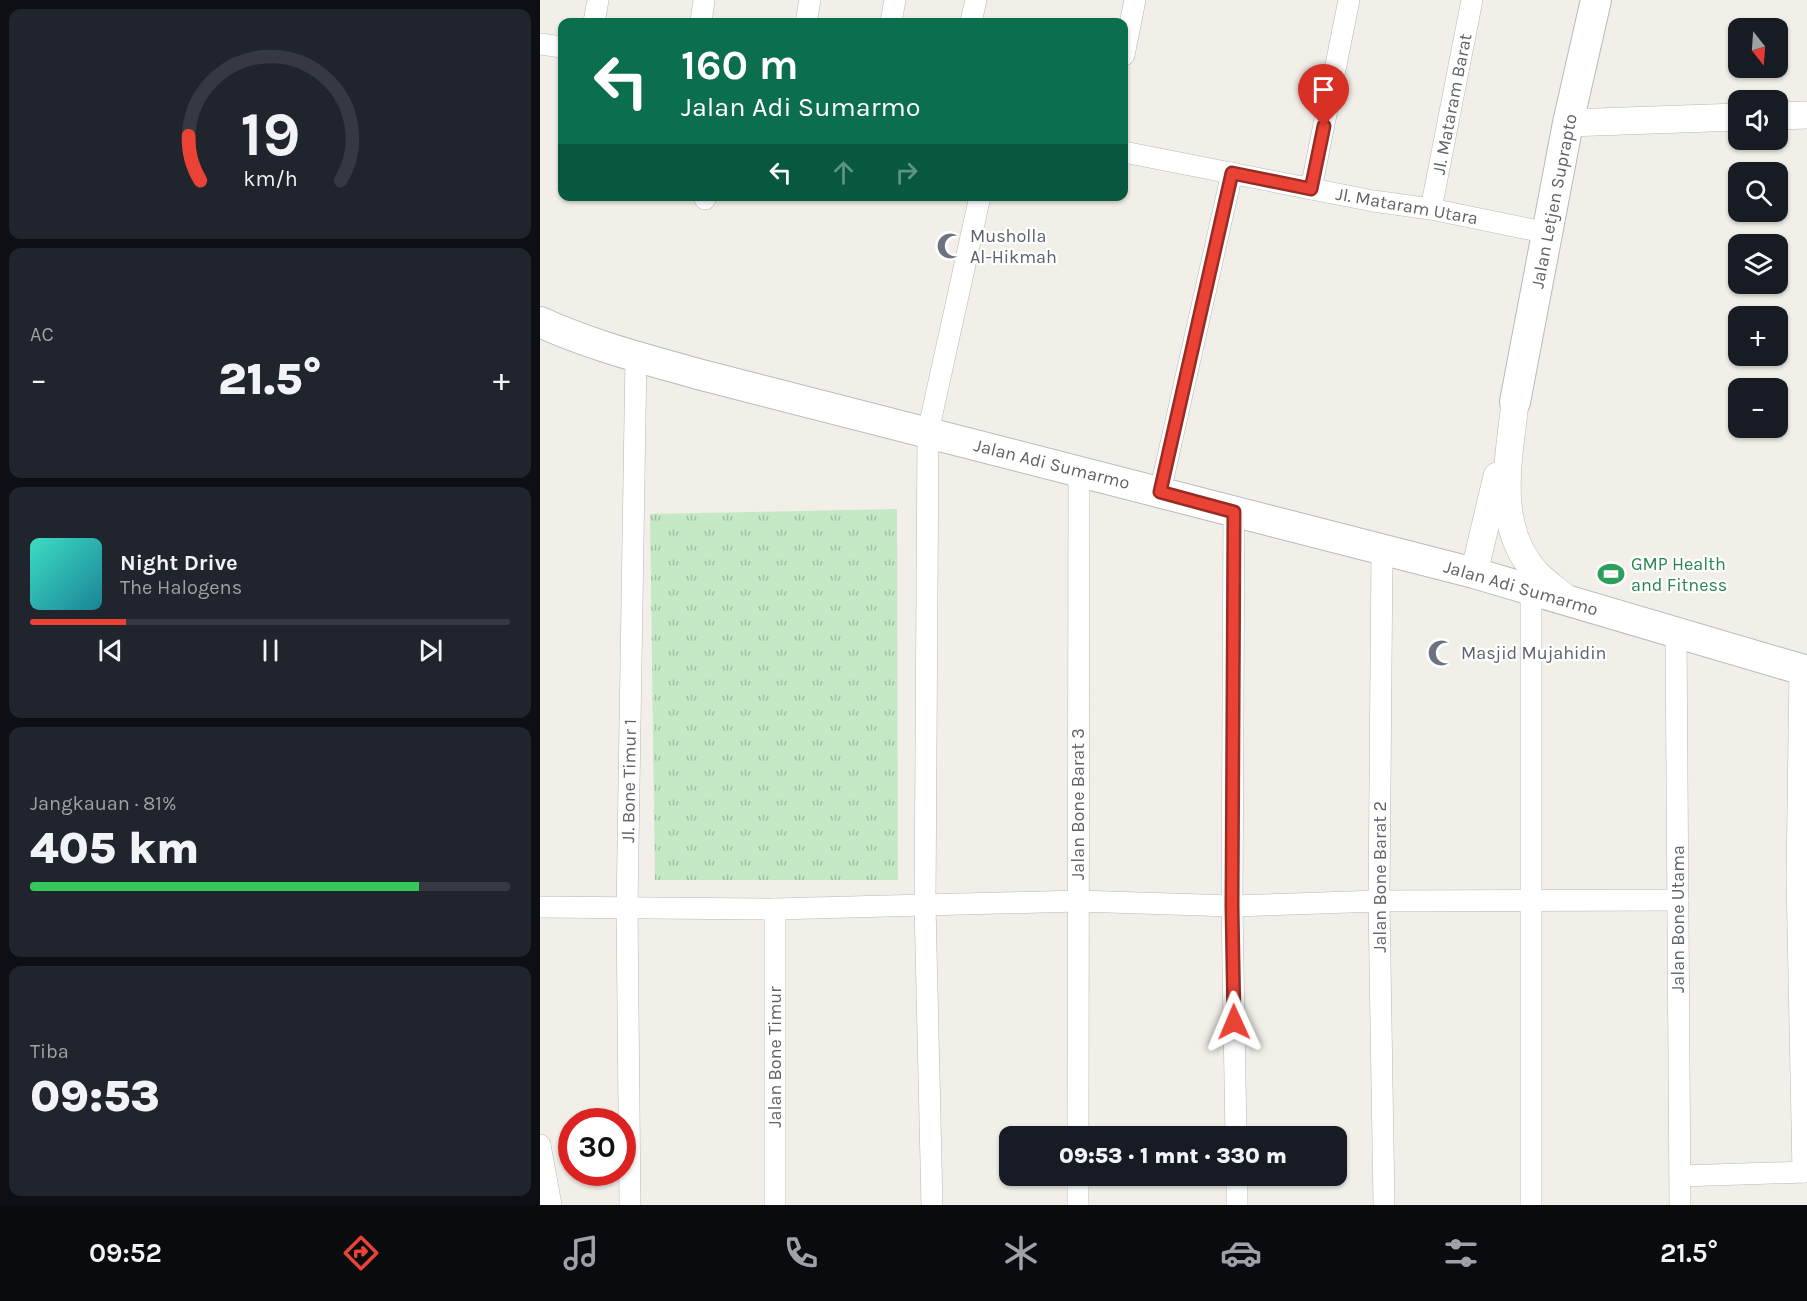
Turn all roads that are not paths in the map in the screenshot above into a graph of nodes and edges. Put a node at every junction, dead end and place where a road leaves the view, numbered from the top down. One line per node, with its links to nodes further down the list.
1 (598, 0): 10 (street)
2 (704, 0): 11 (street)
3 (810, 0): 12 (street)
4 (895, 0): 13 (street)
5 (976, 0): 14 (street)
6 (1135, 0): 15 (street)
7 (1349, 0): 24 (street)
8 (1472, 0): 26 (street, Jl. Mataram Barat)
9 (1596, 0): 21 (main road, Jalan Letjen Suprapto)
10 (595, 18)
11 (702, 18)
12 (807, 18)
13 (892, 18)
14 (972, 18)
15 (1128, 35)
16 (540, 44): 17 (street)
17 (558, 46)
18 (1807, 115): 19 (street)
19 (1788, 116)
20 (1728, 117): 21 (street)
21 (1568, 123): 27 (main road, Jalan Letjen Suprapto)
22 (1128, 153): 23 (street, Jl. Mataram Utara)
23 (1232, 173): 24 (street, Jl. Mataram Utara); 33 (street)
24 (1311, 189): 26 (street, Jl. Mataram Utara)
25 (979, 201): 31 (street)
26 (1431, 209): 27 (street, Jl. Mataram Utara)
27 (1548, 232): 30 (main road, Jalan Letjen Suprapto)
28 (540, 322): 29 (main road, Jalan Adi Sumarmo)
29 (636, 356): 31 (main road, Jalan Adi Sumarmo); 48 (street, Jl. Bone Timur 1)
30 (1515, 402): 36 (street); 38 (street)
31 (928, 432): 32 (main road, Jalan Adi Sumarmo); 45 (street)
32 (1079, 471): 33 (main road, Jalan Adi Sumarmo); 43 (street, Jalan Bone Barat 3)
33 (1160, 492): 34 (main road, Jalan Adi Sumarmo)
34 (1234, 512): 35 (main road, Jalan Adi Sumarmo); 46 (street)
35 (1382, 550): 36 (main road, Jalan Adi Sumarmo); 44 (street, Jalan Bone Barat 2)
36 (1474, 573): 37 (main road, Jalan Adi Sumarmo)
37 (1531, 589): 38 (main road, Jalan Adi Sumarmo); 41 (street)
38 (1570, 601): 39 (main road, Jalan Adi Sumarmo)
39 (1676, 632): 40 (main road, Jalan Adi Sumarmo); 42 (street, Jalan Bone Utama)
40 (1803, 670): 53 (street)
41 (1531, 899): 42 (street); 44 (street); 64 (street)
42 (1678, 900): 54 (street, Jalan Bone Utama)
43 (1078, 901): 45 (street); 46 (street); 50 (street, Jalan Bone Barat 3)
44 (1379, 901): 46 (street); 63 (street, Jalan Bone Barat 2)
45 (925, 905): 49 (street); 60 (street)
46 (1232, 906): 51 (street)
47 (540, 907): 48 (street)
48 (627, 909): 49 (street); 58 (street, Jl. Bone Timur 1)
49 (774, 909): 59 (street, Jalan Bone Timur)
50 (1078, 1126)
51 (1236, 1126)
52 (540, 1145): 57 (street)
53 (1805, 1172): 54 (street)
54 (1680, 1176): 65 (street, Jalan Bone Utama)
55 (1078, 1186): 61 (street)
56 (1237, 1186): 62 (street)
57 (551, 1205)
58 (630, 1205)
59 (775, 1205)
60 (932, 1205)
61 (1078, 1205)
62 (1237, 1205)
63 (1384, 1205)
64 (1531, 1205)
65 (1680, 1205)

